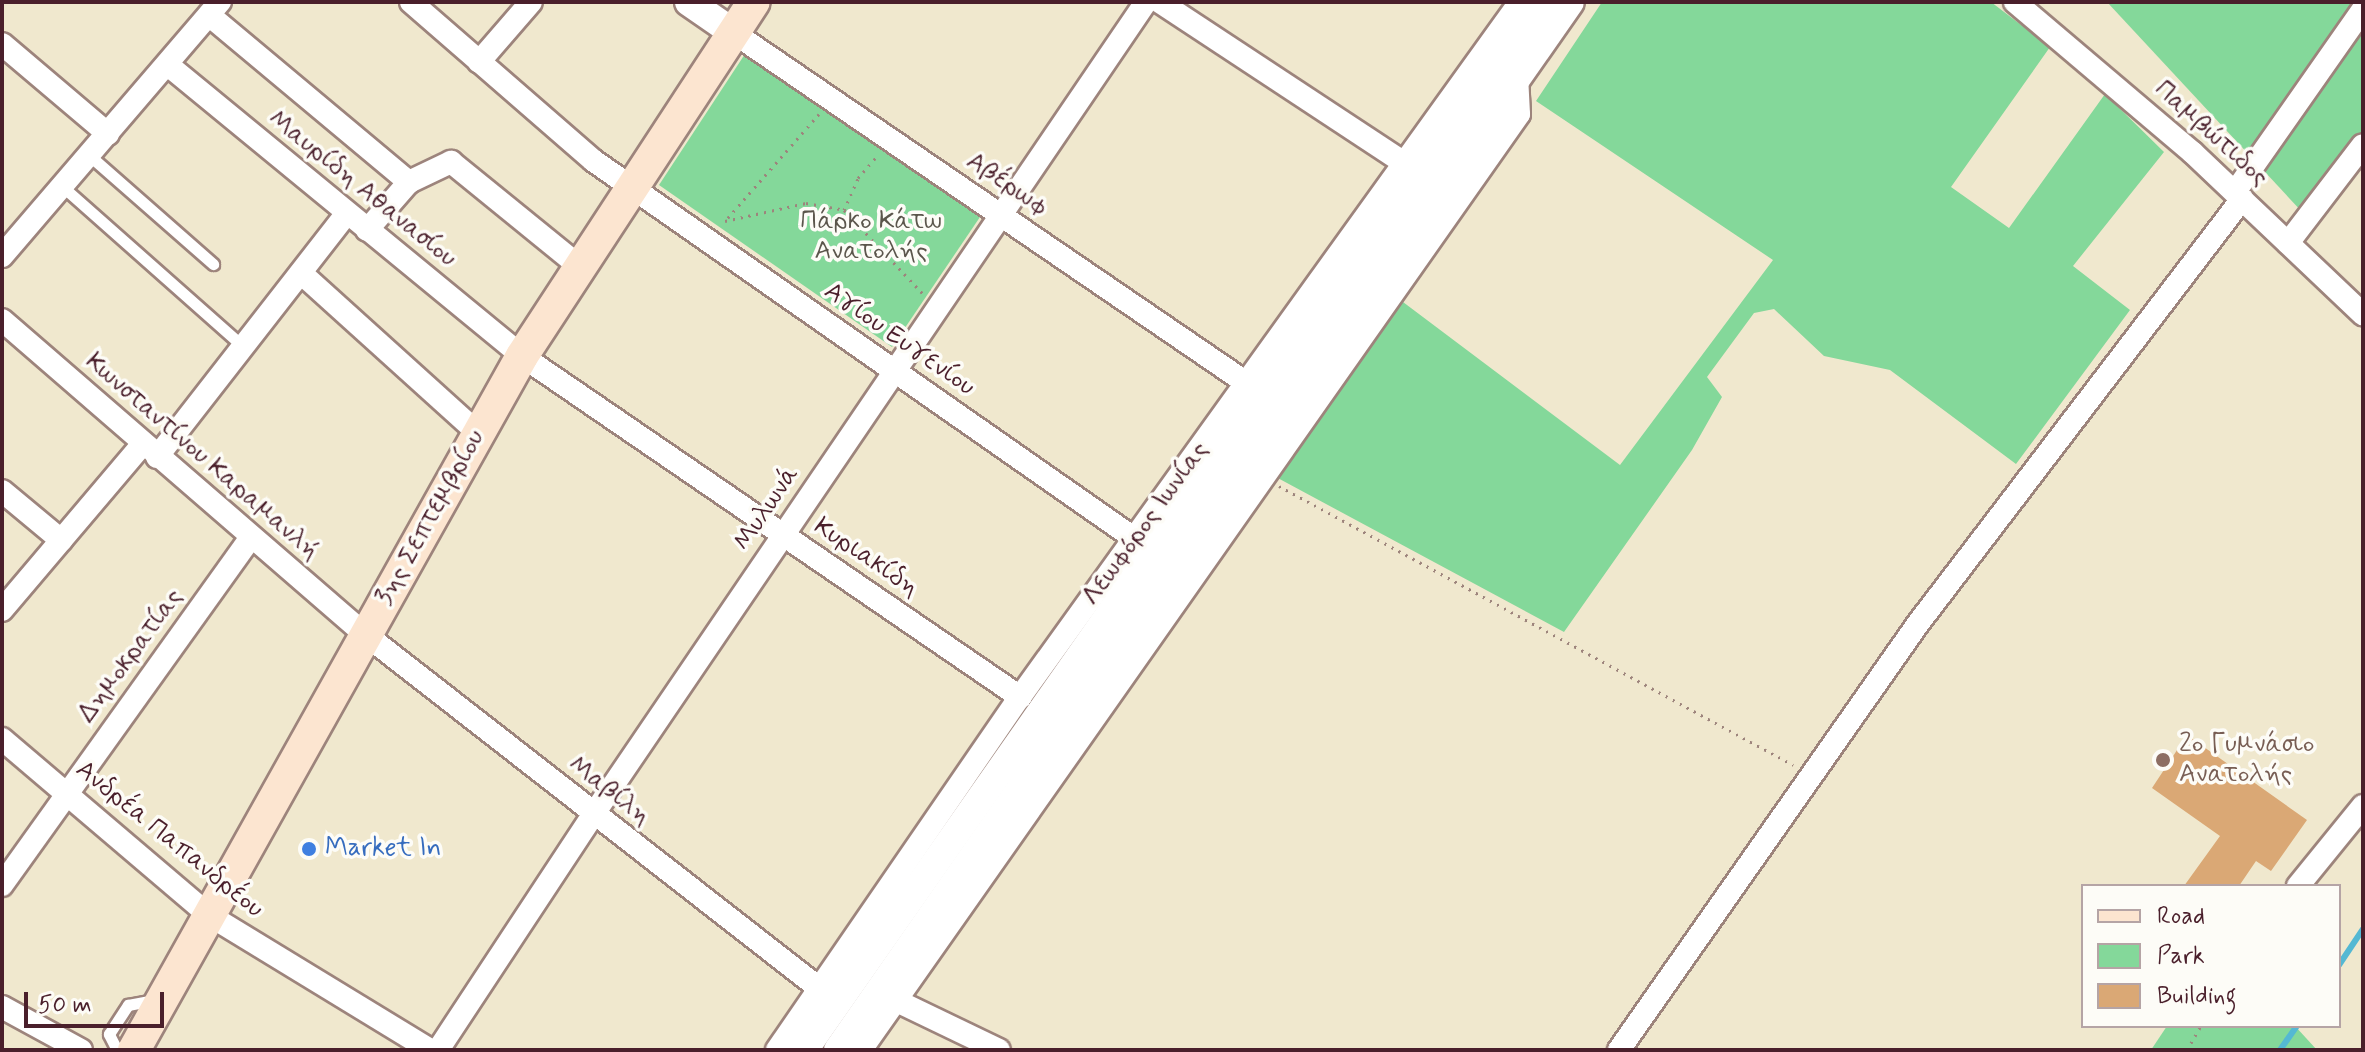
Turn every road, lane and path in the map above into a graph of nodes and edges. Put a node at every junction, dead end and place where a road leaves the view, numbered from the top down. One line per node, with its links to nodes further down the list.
1 (411, 2): 15 (street, Αγίου Ευγενίου)
2 (531, 2): 15 (street)
3 (689, 2): 13 (street)
4 (754, 2): 13 (main road, 3ης Σεπτεμβρίου)
5 (1146, 2): 30 (street, Μυλωνά)
6 (1160, 2): 23 (street)
7 (1520, 2): 23 (street, Λεωφόρος Ιωνίας)
8 (1539, 2): 74 (street, Λεωφόρος Ιωνίας)
9 (1570, 2): 17 (street, Λεωφόρος Ιωνίας)
10 (2015, 2): 27 (street, Παμβώτιδος)
11 (214, 8): 16 (street); 24 (street)
12 (2363, 9): 27 (street)
13 (734, 33): 18 (street, Αβέρωφ); 26 (main road, 3ης Σεπτεμβρίου)
14 (2, 44): 19 (street)
15 (479, 62): 26 (street, Αγίου Ευγενίου)
16 (168, 65): 19 (street); 29 (street, Μαυρίδη Αθανασίου)
17 (1517, 79): 46 (street); 75 (street, Λεωφόρος Ιωνίας)
18 (832, 100): 20 (street, Αβέρωφ); 28 (path)
19 (108, 134): 22 (street)
20 (890, 139): 28 (path); 30 (street, Αβέρωφ)
21 (2363, 145): 32 (street)
22 (90, 156): 25 (street); 34 (lane)
23 (1404, 163): 43 (street, Λεωφόρος Ιωνίας)
24 (409, 182): 31 (street); 35 (street)
25 (63, 187): 33 (street); 40 (lane)
26 (632, 188): 35 (main road, 3ης Σεπτεμβρίου); 42 (street, Αγίου Ευγενίου)
27 (2238, 195): 32 (street, Παμβώτιδος); 56 (street)
28 (844, 210): 37 (path)
29 (347, 213): 31 (street, Μαυρίδη Αθανασίου); 36 (street)
30 (1001, 215): 37 (street, Μυλωνά); 43 (street, Αβέρωφ)
31 (367, 230): 41 (street, Μαυρίδη Αθανασίου)
32 (2288, 243): 38 (street, Παμβώτιδος)
33 (2, 256)
34 (213, 264)
35 (580, 267): 41 (main road, 3ης Σεπτεμβρίου)
36 (301, 273): 40 (street); 44 (street)
37 (937, 309): 42 (street, Μυλωνά)
38 (2363, 314)
39 (2, 320): 45 (street, Κωνσταντίνου Καραμανλή)
40 (243, 346): 45 (street)
41 (522, 356): 44 (main road, 3ης Σεπτεμβρίου); 48 (street, Κυριακίδη)
42 (894, 371): 48 (street, Μυλωνά); 50 (street, Αγίου Ευγενίου)
43 (1248, 384): 50 (street, Λεωφόρος Ιωνίας)
44 (478, 433): 53 (main road, 3ης Σεπτεμβρίου)
45 (150, 450): 49 (street, Κωνσταντίνου Καραμανλή); 51 (street)
46 (1265, 479): 56 (path); 65 (street)
47 (2, 491): 51 (street)
48 (783, 536): 54 (street, Κυριακίδη); 59 (street, Μυλωνά)
49 (250, 538): 53 (street, Κωνσταντίνου Καραμανλή); 57 (street, Δημοκρατίας)
50 (1135, 539): 54 (street, Λεωφόρος Ιωνίας)
51 (61, 540): 52 (street)
52 (2, 610)
53 (366, 635): 59 (street, Μαβίλη); 62 (main road, 3ης Σεπτεμβρίου)
54 (1020, 697): 63 (street, Λεωφόρος Ιωνίας)
55 (2, 739): 57 (street, Ανδρέα Παπανδρέου)
56 (1814, 776): 78 (street)
57 (67, 794): 61 (street, Δημοκρατίας); 62 (street, Ανδρέα Παπανδρέου)
58 (2363, 806): 60 (street)
59 (593, 815): 63 (street, Μαβίλη); 72 (street, Μυλωνά)
60 (2300, 884)
61 (2, 885)
62 (209, 915): 64 (main road, 3ης Σεπτεμβρίου); 71 (street, Ανδρέα Παπανδρέου)
63 (820, 989): 73 (street, Λεωφόρος Ιωνίας)
64 (163, 998): 69 (lane); 70 (main road, 3ης Σεπτεμβρίου)
65 (897, 1001): 76 (street); 77 (street)
66 (2, 1007): 68 (street)
67 (2200, 1028): 79 (path)
68 (81, 1050)
69 (117, 1050)
70 (134, 1050)
71 (430, 1050)
72 (438, 1050)
73 (777, 1050)
74 (804, 1050)
75 (838, 1050)
76 (861, 1050)
77 (999, 1050)
78 (1619, 1050)
79 (2187, 1050)

